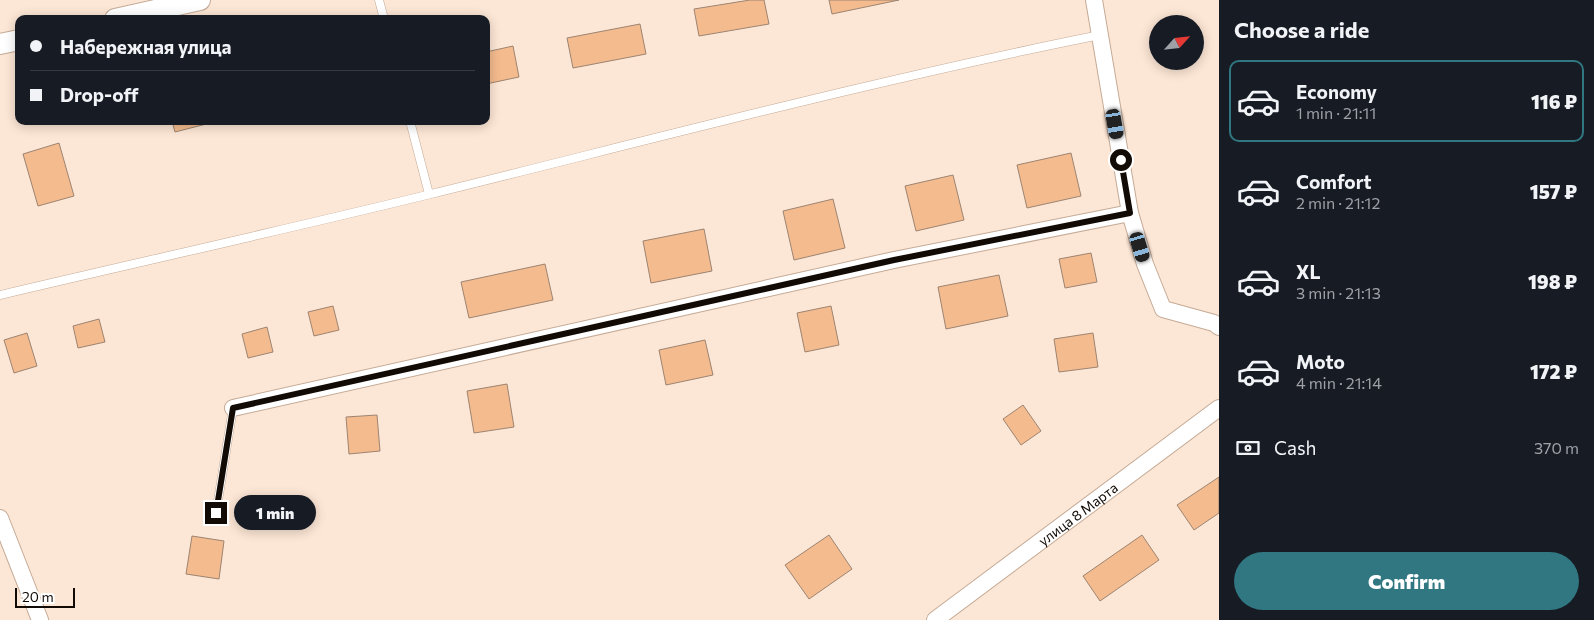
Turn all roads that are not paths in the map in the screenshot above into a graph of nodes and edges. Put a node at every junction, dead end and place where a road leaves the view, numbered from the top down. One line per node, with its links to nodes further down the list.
1 (200, 0): 4 (street)
2 (379, 0): 5 (lane)
3 (1094, 0): 6 (street)
4 (133, 15)
5 (383, 15)
6 (1100, 35): 10 (lane); 11 (street)
7 (15, 41): 8 (street)
8 (0, 44)
9 (411, 125): 10 (lane)
10 (429, 194): 12 (lane)
11 (1130, 213): 13 (street); 14 (street)
12 (0, 295)
13 (1219, 327)
14 (233, 408): 16 (lane)
15 (1219, 408): 19 (street, улица 8 Марта)
16 (216, 513)
17 (0, 518): 18 (street)
18 (40, 620)
19 (935, 620)

